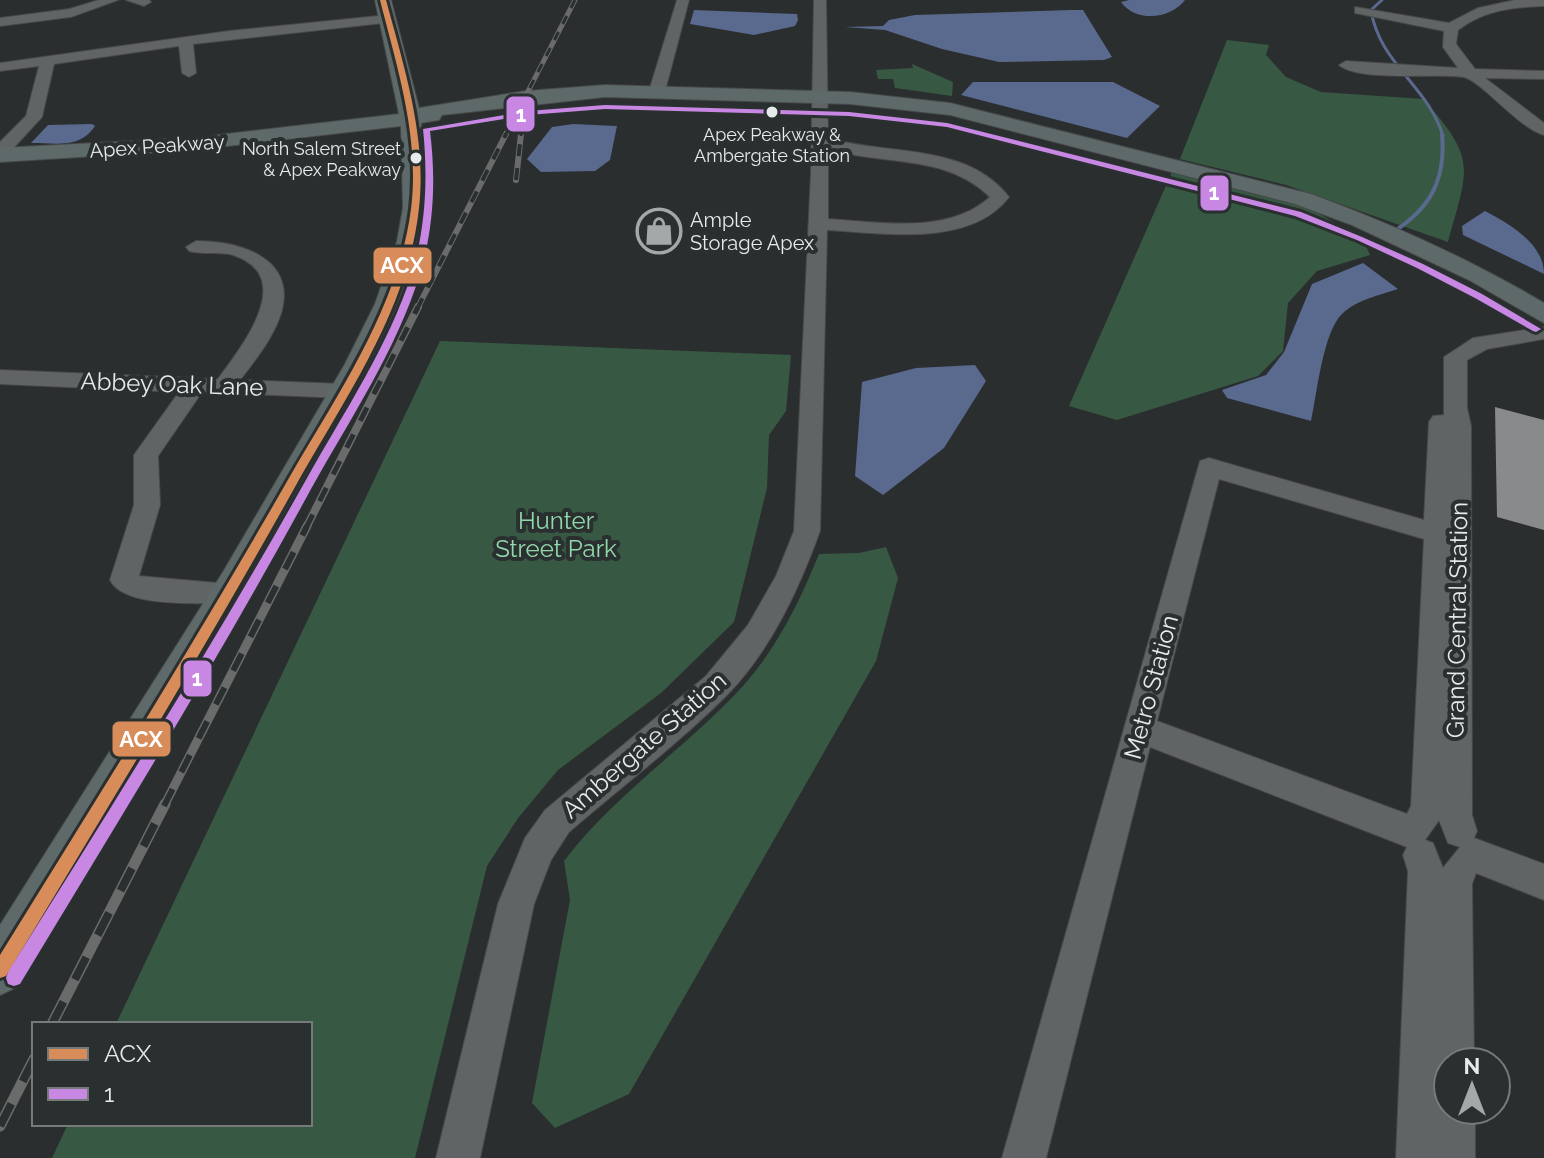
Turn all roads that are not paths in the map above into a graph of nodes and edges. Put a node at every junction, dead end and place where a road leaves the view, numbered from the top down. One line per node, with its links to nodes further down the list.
1 (112, 0): 8 (street)
2 (683, 0): 17 (street)
3 (820, 0): 19 (street, Ambergate Station)
4 (1502, 2): 5 (street); 9 (street)
5 (1544, 2)
6 (385, 9): 10 (street); 20 (main road)
7 (1360, 10): 9 (street)
8 (0, 22)
9 (1451, 28): 15 (street)
10 (186, 41): 11 (street); 14 (street)
11 (48, 60): 13 (street); 23 (street)
12 (1346, 65): 15 (street)
13 (0, 67)
14 (189, 73)
15 (1472, 73): 16 (street); 21 (street)
16 (1544, 75)
17 (657, 91): 18 (main road, Apex Peakway); 20 (main road, Apex Peakway)
18 (719, 95): 19 (main road, Apex Peakway); 20 (main road, Apex Peakway)
19 (820, 97): 22 (street, Ambergate Station); 26 (main road, Apex Peakway)
20 (408, 118): 23 (main road, Apex Peakway); 33 (main road)
21 (1544, 130)
22 (821, 141): 24 (street, Ambergate Station); 24 (street)
23 (0, 153)
24 (818, 224): 43 (street, Ambergate Station)
25 (196, 247): 32 (street)
26 (1544, 315)
27 (1544, 333): 29 (street)
28 (1544, 348): 29 (street)
29 (1458, 369): 34 (street, Grand Central Station)
30 (0, 377): 31 (street, Abbey Oak Lane)
31 (196, 385): 32 (street, Abbey Oak Lane); 35 (street)
32 (224, 386): 33 (street, Abbey Oak Lane)
33 (343, 391): 35 (main road)
34 (1448, 536): 36 (street, Metro Station); 37 (street, Grand Central Station); 38 (street, Grand Central Station)
35 (230, 593): 40 (main road)
36 (1141, 729): 37 (street); 44 (street, Metro Station)
37 (1419, 835): 38 (street); 45 (street, Grand Central Station)
38 (1464, 852): 39 (street); 41 (street, Grand Central Station)
39 (1544, 882)
40 (0, 970)
41 (1454, 1046)
42 (1454, 1126): 46 (street)
43 (458, 1158)
44 (1024, 1158)
45 (1418, 1158)
46 (1453, 1158)

